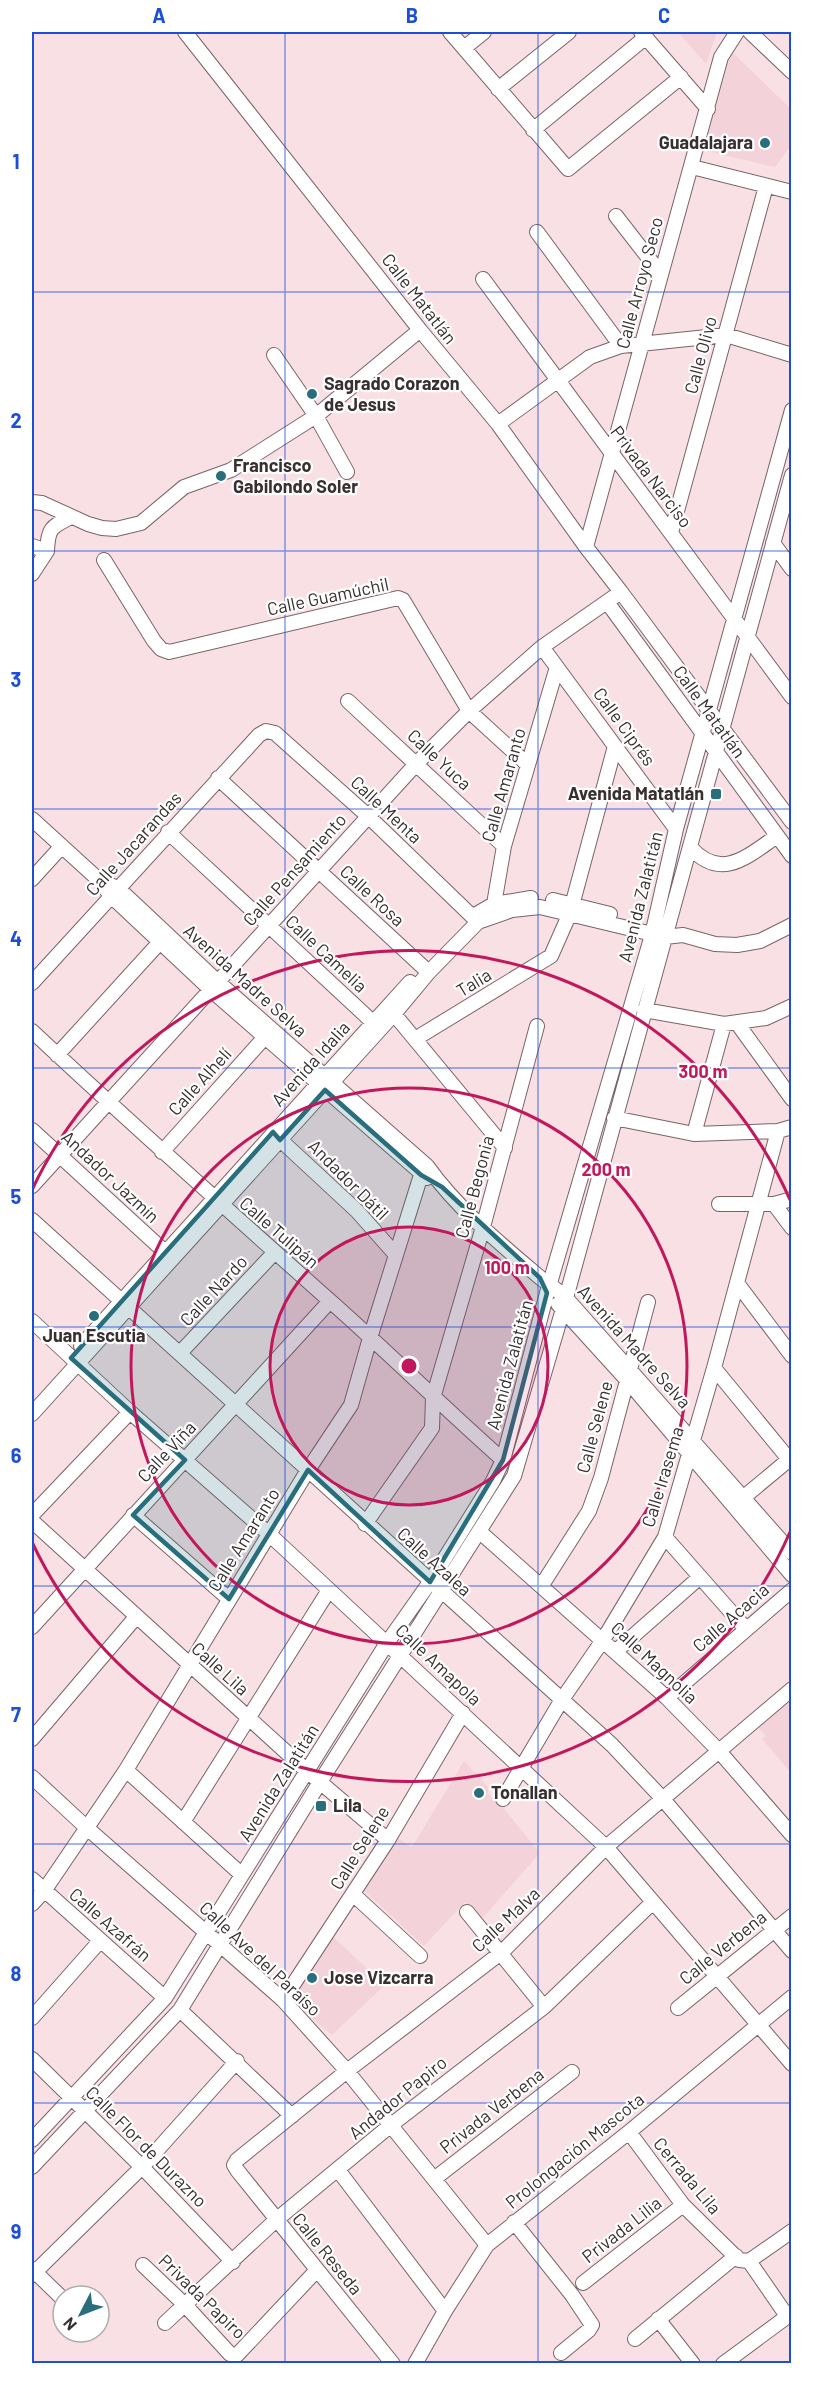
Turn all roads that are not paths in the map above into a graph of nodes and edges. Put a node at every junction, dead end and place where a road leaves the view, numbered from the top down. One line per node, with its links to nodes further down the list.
1 (450, 32): 8 (street)
2 (484, 32): 8 (street)
3 (569, 32): 12 (street)
4 (737, 32): 13 (street, Calle Arroyo Seco)
5 (750, 32): 10 (street)
6 (189, 33): 22 (street, Calle Matatlán)
7 (643, 34): 11 (street); 14 (street)
8 (464, 48): 12 (street)
9 (792, 51): 10 (street)
10 (787, 67)
11 (681, 77): 13 (street); 14 (street)
12 (498, 89): 14 (street)
13 (708, 109): 15 (street, Calle Arroyo Seco)
14 (532, 130)
15 (692, 166): 16 (street); 20 (street, Calle Arroyo Seco)
16 (766, 186): 17 (street); 23 (street, Calle Olivo)
17 (792, 192)
18 (616, 216): 20 (street)
19 (537, 232): 25 (street)
20 (661, 274): 24 (street, Calle Arroyo Seco)
21 (483, 279): 28 (street, Privada Narciso)
22 (420, 330): 30 (street); 31 (street, Calle Matatlán)
23 (726, 335): 24 (street); 27 (street); 37 (street, Calle Olivo)
24 (642, 342): 25 (street); 32 (street, Calle Arroyo Seco)
25 (621, 346): 28 (street)
26 (274, 355): 30 (street)
27 (792, 355)
28 (557, 380): 31 (street); 32 (street, Privada Narciso)
29 (792, 410): 47 (street, Avenida Zalatitán)
30 (316, 416): 33 (street); 36 (street)
31 (498, 424): 40 (street, Calle Matatlán)
32 (612, 455): 37 (street, Privada Narciso); 40 (street, Calle Arroyo Seco)
33 (348, 472)
34 (792, 475): 38 (street, Avenida Zalatitán)
35 (32, 502): 36 (street)
36 (71, 517): 41 (street)
37 (671, 533): 47 (street, Privada Narciso)
38 (773, 543): 43 (street); 48 (street, Avenida Zalatitán)
39 (32, 546): 41 (street)
40 (586, 547): 45 (street, Calle Matatlán)
41 (47, 551): 44 (street)
42 (104, 560): 53 (street, Calle Guamúchil)
43 (792, 569)
44 (32, 574)
45 (621, 592): 46 (street); 54 (street, Calle Matatlán)
46 (607, 602): 49 (street, Calle Pensamiento); 57 (street, Calle Matatlán)
47 (734, 620): 48 (street, Privada Narciso); 54 (street, Avenida Zalatitán)
48 (747, 638): 51 (street, Privada Narciso); 55 (street, Avenida Zalatitán)
49 (542, 647): 50 (street, Calle Ciprés); 53 (street, Calle Pensamiento)
50 (557, 667): 58 (street, Calle Ciprés); 61 (street, Calle Amaranto)
51 (792, 697)
52 (348, 701): 60 (street, Calle Yuca)
53 (469, 711): 60 (street, Calle Pensamiento); 61 (street, Calle Guamúchil)
54 (708, 712): 55 (street, Calle Matatlán); 57 (street, Avenida Zalatitán)
55 (721, 730): 59 (street, Avenida Zalatitán); 65 (street, Calle Matatlán)
56 (266, 731): 62 (street, Calle Jacarandas); 63 (street, Calle Menta)
57 (702, 734): 59 (street, Calle Matatlán); 66 (street, Avenida Zalatitán)
58 (615, 746): 66 (street, Calle Ciprés); 76 (street)
59 (715, 751): 68 (street, Calle Matatlán); 71 (street, Avenida Zalatitán)
60 (416, 764): 63 (street, Calle Pensamiento); 70 (street, Calle Yuca)
61 (528, 765): 70 (street, Calle Amaranto)
62 (218, 778): 67 (street, Calle Jacarandas); 73 (street, Calle Rosa)
63 (368, 816): 73 (street, Calle Pensamiento); 78 (street, Calle Menta)
64 (32, 819): 69 (street, Avenida Madre Selva)
65 (792, 822)
66 (676, 829): 81 (street, Avenida Zalatitán)
67 (168, 832): 75 (street, Calle Jacarandas); 80 (street, Calle Camelia)
68 (777, 836): 71 (street); 72 (street, Calle Matatlán)
69 (62, 846): 74 (street); 75 (street, Avenida Madre Selva)
70 (504, 846): 77 (street, Calle Amaranto)
71 (690, 847): 81 (street, Avenida Zalatitán)
72 (792, 856)
73 (319, 871): 80 (street, Calle Pensamiento); 83 (street, Calle Rosa)
74 (32, 879)
75 (115, 892): 82 (street, Avenida Madre Selva); 84 (street, Calle Jacarandas); 85 (street, Avenida Madre Selva)
76 (571, 908): 77 (street, Avenida Idalia); 81 (street, Avenida Idalia); 94 (street, Talia)
77 (493, 910): 78 (street, Avenida Idalia)
78 (475, 920): 83 (street, Avenida Idalia); 88 (street, Avenida Idalia)
79 (792, 925): 81 (street)
80 (269, 926): 85 (street, Calle Pensamiento); 90 (street, Calle Camelia)
81 (659, 932): 87 (street, Avenida Zalatitán); 122 (street, Avenida Zalatitán)
82 (160, 942): 85 (street, Avenida Madre Selva); 95 (street)
83 (423, 967): 90 (street, Avenida Idalia)
84 (32, 983)
85 (214, 986): 93 (street, Avenida Madre Selva); 96 (street, Avenida Madre Selva); 98 (street, Calle Pensamiento)
86 (792, 1006): 89 (street)
87 (644, 1010): 89 (street); 99 (street, Avenida Zalatitán)
88 (394, 1014): 90 (street, Avenida Idalia); 94 (street)
89 (731, 1023): 97 (street); 103 (street)
90 (377, 1025): 96 (street, Avenida Idalia)
91 (537, 1026): 105 (street, Calle Begonia)
92 (32, 1031): 95 (street, Calle Tulipán)
93 (265, 1037): 96 (street, Avenida Madre Selva); 106 (street, Calle Alhelí)
94 (415, 1039): 105 (street)
95 (57, 1055): 98 (street, Calle Tulipán)
96 (325, 1083): 104 (street, Avenida Idalia); 108 (street, Avenida Madre Selva)
97 (792, 1099)
98 (109, 1101): 106 (street, Calle Tulipán); 107 (street, Calle Pensamiento)
99 (614, 1118): 103 (street); 126 (street, Avenida Zalatitán)
100 (792, 1126): 102 (street)
101 (32, 1130): 107 (street, Andador Jazmín)
102 (778, 1131): 103 (street); 113 (street, Calle Irasema)
103 (694, 1134)
104 (277, 1136): 111 (street, Avenida Idalia); 120 (street, Andador Dátil)
105 (505, 1148): 116 (street, Calle Begonia)
106 (162, 1152): 111 (street, Calle Tulipán)
107 (60, 1156): 109 (street, Calle Pensamiento); 118 (street, Andador Jazmín)
108 (424, 1171): 116 (street, Avenida Madre Selva); 120 (street, Calle Amaranto)
109 (32, 1186)
110 (792, 1199): 114 (street)
111 (217, 1202): 118 (street, Avenida Idalia); 119 (street, Calle Tulipán); 125 (street, Avenida Idalia)
112 (719, 1204): 113 (street)
113 (758, 1204): 114 (street); 121 (street, Calle Irasema)
114 (774, 1204): 117 (street)
115 (32, 1220): 125 (street, Calle Azalea)
116 (483, 1227): 122 (street, Avenida Madre Selva); 134 (street, Calle Begonia)
117 (792, 1228)
118 (165, 1252): 125 (street, Avenida Idalia)
119 (274, 1253): 123 (street, Calle Tulipán); 129 (street, Calle Nardo)
120 (396, 1255): 128 (street, Calle Amaranto)
121 (737, 1283): 130 (street); 132 (street, Calle Irasema)
122 (546, 1285): 126 (street, Avenida Madre Selva); 144 (street, Avenida Zalatitán)
123 (330, 1301): 128 (street, Calle Tulipán); 136 (street, Calle Viña)
124 (648, 1302): 133 (street, Calle Selene)
125 (125, 1304): 129 (street, Calle Azalea); 131 (street, Avenida Idalia)
126 (564, 1304): 133 (street, Avenida Madre Selva); 152 (street, Avenida Zalatitán)
127 (32, 1321): 131 (street, Calle Amapola)
128 (370, 1338): 134 (street, Calle Tulipán); 146 (street, Calle Amaranto)
129 (180, 1353): 136 (street, Calle Azalea)
130 (792, 1356)
131 (74, 1361): 135 (street, Avenida Idalia); 137 (street, Calle Amapola); 138 (street, Avenida Idalia)
132 (714, 1368): 141 (street, Calle Irasema); 145 (street)
133 (628, 1374): 141 (street, Avenida Madre Selva); 142 (street, Avenida Madre Selva); 160 (street, Calle Selene)
134 (433, 1398): 139 (street, Calle Tulipán); 140 (street, Calle Begonia)
135 (32, 1401)
136 (235, 1403): 143 (street, Calle Viña); 146 (street, Calle Azalea)
137 (130, 1412): 143 (street, Calle Amapola); 148 (street)
138 (32, 1414)
139 (451, 1414): 140 (street); 144 (street, Calle Tulipán)
140 (432, 1428): 151 (street)
141 (693, 1440): 142 (street, Calle Irasema); 147 (street, Avenida Madre Selva)
142 (689, 1454): 147 (street, Avenida Madre Selva); 154 (street, Calle Irasema)
143 (185, 1460): 149 (street, Calle Viña); 153 (street, Calle Amapola)
144 (503, 1460): 159 (street, Avenida Zalatitán)
145 (790, 1460): 147 (street)
146 (308, 1470): 151 (street, Calle Azalea); 153 (street, Calle Amaranto)
147 (739, 1501): 155 (street, Avenida Madre Selva); 157 (street, Avenida Madre Selva)
148 (32, 1515)
149 (133, 1515): 156 (street, Calle Viña); 164 (street)
150 (32, 1521): 156 (street, Calle Lila)
151 (365, 1524): 159 (street, Calle Azalea)
152 (480, 1532): 160 (street, Calle Magnolia); 163 (street, Avenida Zalatitán)
153 (269, 1534): 161 (street, Calle Amapola); 164 (street, Calle Amaranto)
154 (665, 1537): 158 (street); 168 (street, Calle Irasema)
155 (792, 1553)
156 (83, 1568): 165 (street, Calle Lila); 166 (street, Calle Viña)
157 (792, 1575)
158 (700, 1577): 167 (street); 170 (street)
159 (430, 1582): 163 (street, Calle Azalea); 169 (street, Avenida Zalatitán)
160 (542, 1586): 168 (street, Calle Magnolia)
161 (329, 1590): 169 (street, Calle Amapola); 177 (street)
162 (792, 1590): 167 (street, Calle Acacia)
163 (441, 1592): 171 (street, Avenida Zalatitán); 175 (street, Calle Azalea)
164 (229, 1599): 172 (street, Calle Amaranto)
165 (136, 1617): 172 (street, Calle Lila); 178 (street)
166 (32, 1627)
167 (746, 1629): 174 (street, Calle Acacia)
168 (603, 1640): 170 (street, Calle Magnolia); 175 (street, Calle Irasema)
169 (387, 1643): 171 (street, Calle Amapola); 182 (street, Avenida Zalatitán)
170 (616, 1651): 174 (street, Calle Magnolia)
171 (401, 1656): 176 (street, Calle Amapola); 184 (street, Avenida Zalatitán)
172 (189, 1664): 177 (street, Calle Lila); 181 (street, Calle Amaranto)
173 (792, 1689): 179 (street, Calle Malva)
174 (668, 1698): 179 (street, Calle Magnolia)
175 (561, 1701): 180 (street, Calle Irasema); 185 (street, Calle Azalea)
176 (463, 1713): 180 (street, Calle Amapola); 190 (street, Calle Selene)
177 (248, 1718): 182 (street, Calle Lila); 187 (street)
178 (32, 1740)
179 (718, 1750): 185 (street, Calle Malva); 189 (street, Calle Magnolia)
180 (522, 1768): 186 (street, Calle Irasema); 191 (street, Calle Amapola)
181 (126, 1770): 187 (street); 188 (street, Calle Amaranto)
182 (307, 1772): 184 (street, Calle Lila); 192 (street, Avenida Zalatitán)
183 (32, 1777): 188 (street, Calle Ave del Paraíso)
184 (320, 1782): 190 (street, Calle Lila); 203 (street, Avenida Zalatitán)
185 (662, 1798): 191 (street, Calle Malva); 200 (street, Calle Azalea)
186 (503, 1799)
187 (183, 1822): 192 (street)
188 (87, 1828): 194 (street, Calle Amaranto); 201 (street, Calle Ave del Paraíso)
189 (792, 1834)
190 (388, 1839): 195 (street, Calle Selene)
191 (606, 1848): 196 (street, Calle Amapola); 205 (street, Calle Malva)
192 (242, 1875): 201 (street, Avenida Zalatitán)
193 (32, 1879): 194 (street, Calle Azafrán)
194 (44, 1891): 197 (street, Calle Amaranto); 202 (street, Calle Azafrán)
195 (353, 1894): 206 (street); 210 (street, Calle Selene)
196 (653, 1902): 207 (street, Calle Amapola); 211 (street, Andador Papiro)
197 (32, 1904)
198 (467, 1912): 205 (street)
199 (792, 1916): 200 (street, Calle Verbena)
200 (774, 1930): 204 (street, Calle Azalea); 207 (street, Calle Verbena)
201 (206, 1933): 203 (street, Calle Ave del Paraíso); 209 (street, Avenida Zalatitán)
202 (100, 1941): 209 (street, Calle Azafrán); 214 (street)
203 (222, 1945): 210 (street, Calle Ave del Paraíso); 213 (street, Avenida Zalatitán)
204 (792, 1951)
205 (502, 1952): 211 (street); 219 (street, Calle Malva)
206 (420, 1956)
207 (716, 1976): 212 (street, Calle Verbena); 215 (street, Calle Amapola)
208 (792, 1997): 215 (street, Prolongación Mascota)
209 (165, 1998): 221 (street, Avenida Zalatitán)
210 (284, 2000): 219 (street, Calle Ave del Paraíso)
211 (544, 2007): 224 (street, Andador Papiro)
212 (678, 2008)
213 (180, 2010): 217 (street); 222 (street, Avenida Zalatitán)
214 (32, 2018)
215 (758, 2024): 218 (street, Calle Amapola); 225 (street, Prolongación Mascota)
216 (32, 2059): 221 (street, Calle Flor de Durazno)
217 (237, 2061): 223 (street); 229 (street)
218 (792, 2064)
219 (347, 2070): 223 (street, Calle Malva); 224 (street, Calle Ave del Paraíso)
220 (572, 2072): 231 (street, Privada Verbena)
221 (72, 2097): 222 (street, Calle Flor de Durazno); 226 (street, Avenida Zalatitán)
222 (85, 2111): 228 (street, Avenida Zalatitán); 229 (street, Calle Flor de Durazno)
223 (292, 2116): 227 (street, Calle Malva)
224 (391, 2125): 230 (street, Andador Papiro); 231 (street, Calle Ave del Paraíso)
225 (628, 2132): 232 (street, Cerrada Lila); 234 (street, Prolongación Mascota)
226 (32, 2140)
227 (234, 2165): 233 (street, Calle Reseda)
228 (32, 2167)
229 (142, 2167): 238 (street, Calle Flor de Durazno); 241 (street)
230 (338, 2170): 233 (street, Andador Papiro); 245 (street)
231 (434, 2179): 236 (street, Calle Ave del Paraíso)
232 (683, 2205): 237 (street, Cerrada Lila); 242 (street, Privada Lilia)
233 (276, 2220): 238 (street, Andador Papiro); 240 (street, Calle Reseda)
234 (514, 2222): 236 (street, Prolongación Mascota); 250 (street)
235 (792, 2230): 237 (street)
236 (488, 2245): 245 (street, Prolongación Mascota)
237 (742, 2258): 246 (street, Cerrada Lila); 247 (street)
238 (233, 2262): 244 (street, Andador Papiro)
239 (143, 2265): 244 (street, Privada Papiro)
240 (317, 2270): 244 (street, Privada Papiro); 251 (street, Calle Reseda)
241 (32, 2272): 243 (street)
242 (583, 2283)
243 (51, 2289)
244 (185, 2305): 248 (street, Andador Papiro)
245 (445, 2311): 252 (street, Prolongación Mascota)
246 (789, 2315): 254 (street)
247 (658, 2319): 249 (street); 253 (street)
248 (165, 2323)
249 (634, 2339)
250 (561, 2352)
251 (393, 2364)
252 (415, 2364)
253 (693, 2364)
254 (723, 2364)

